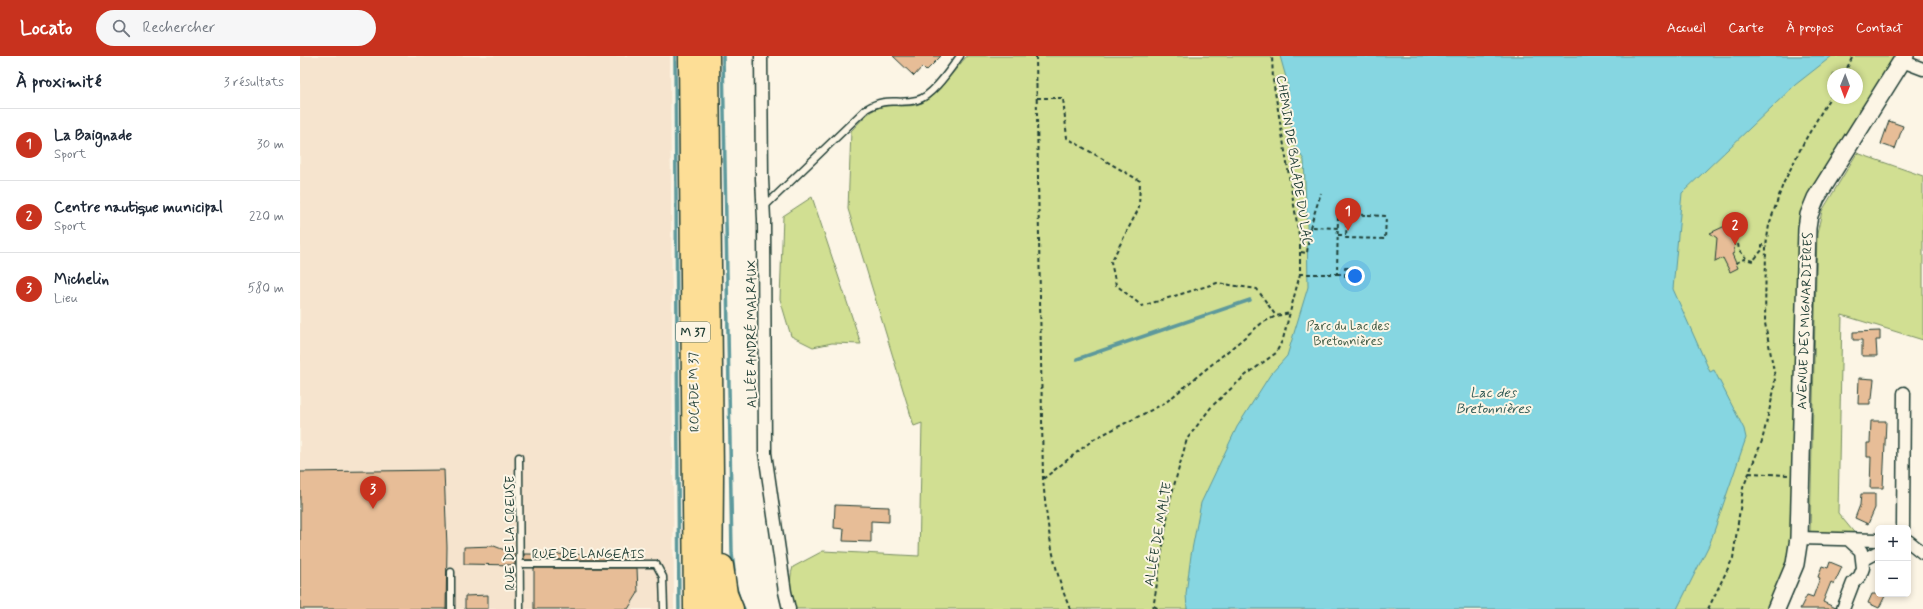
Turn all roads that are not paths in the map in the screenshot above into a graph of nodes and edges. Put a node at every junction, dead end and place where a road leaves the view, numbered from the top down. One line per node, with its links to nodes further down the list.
1 (690, 56): 24 (highway, ROCADE M 37 / M 37)
2 (708, 56): 10 (highway, ROCADE M 37 / M 37)
3 (761, 56): 7 (street, ALLÉE ANDRÉ MALRAUX)
4 (960, 56): 7 (lane)
5 (1903, 58): 6 (street); 12 (street, AVENUE DES MIGNARDIÈRES)
6 (1923, 69)
7 (764, 207): 27 (street, ALLÉE ANDRÉ MALRAUX)
8 (1904, 393): 11 (street)
9 (519, 457): 19 (lane, RUE DE LA CREUSE)
10 (712, 476): 25 (highway, ROCADE M 37 / M 37); 26 (highway, M 37)
11 (1903, 525)
12 (1799, 538): 13 (street); 28 (street, AVENUE DES MIGNARDIÈRES)
13 (1849, 540): 14 (street); 18 (street)
14 (1875, 540)
15 (1911, 545): 16 (street)
16 (1923, 553)
17 (1875, 554): 18 (street)
18 (1863, 560): 29 (street)
19 (520, 564): 22 (lane, RUE DE LA CREUSE); 23 (lane, RUE DE LANGEAIS)
20 (451, 572): 21 (lane)
21 (451, 609)
22 (520, 609)
23 (664, 609)
24 (695, 609)
25 (711, 609)
26 (732, 609)
27 (790, 609)
28 (1776, 609)
29 (1843, 609)

